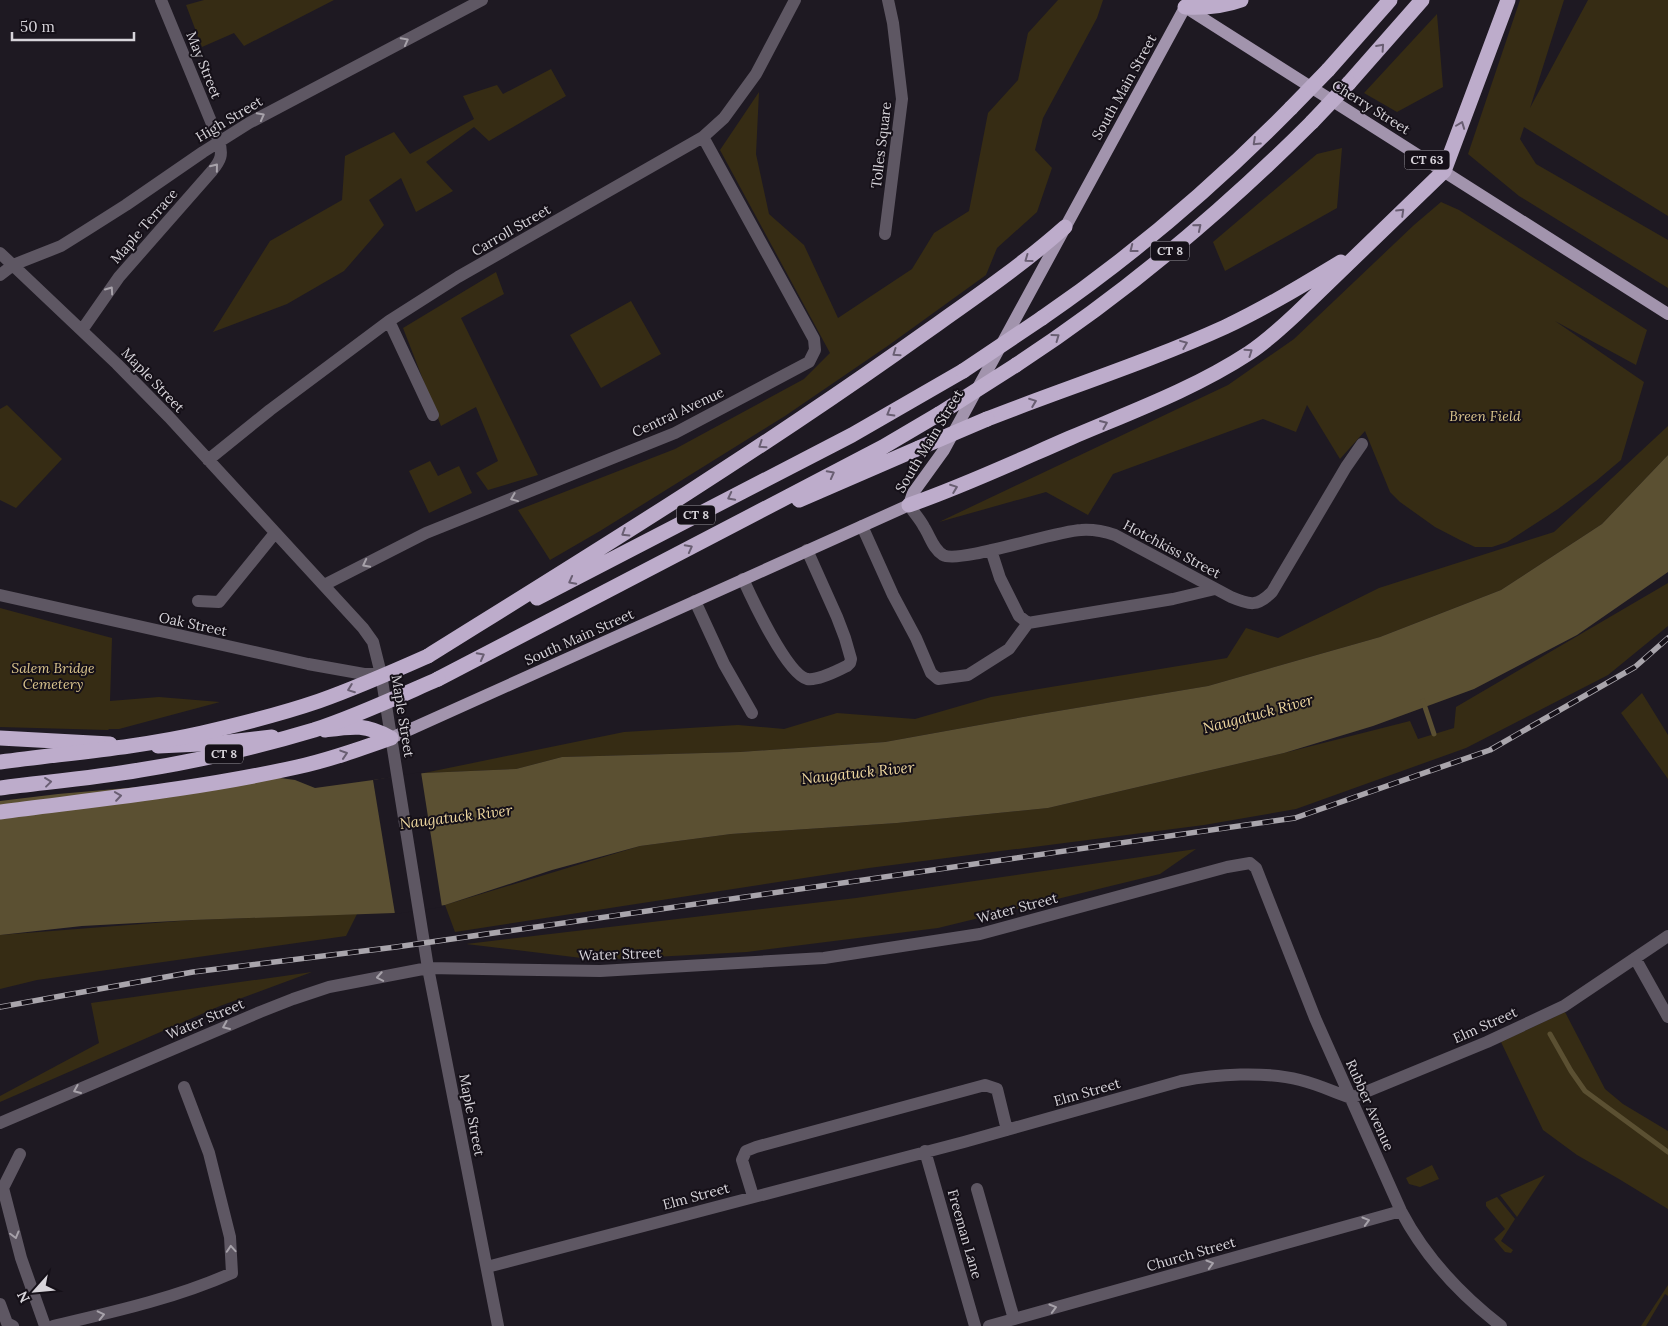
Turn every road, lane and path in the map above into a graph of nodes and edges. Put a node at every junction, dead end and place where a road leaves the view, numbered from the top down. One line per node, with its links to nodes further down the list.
1 (161, 0): 11 (street, May Street)
2 (482, 0): 11 (street, High Street, one-way to 2)
3 (795, 0): 10 (street, Carroll Street)
4 (888, 0): 14 (street, Tolles Square)
5 (1241, 0): 9 (highway)
6 (1390, 0): 38 (highway, CT 8, one-way to 38, bridge)
7 (1422, 0): 27 (highway, CT 8, one-way to 7, bridge)
8 (1508, 0): 12 (highway, one-way to 8)
9 (1187, 3): 12 (main road, Cherry Street / CT 63); 13 (main road, South Main Street)
10 (702, 137): 20 (street, Carroll Street); 32 (street, Central Avenue, one-way to 32)
11 (219, 141): 17 (street, High Street); 21 (street, Maple Terrace, one-way to 11)
12 (1444, 171): 15 (highway, one-way to 12); 19 (main road, Cherry Street / CT 63)
13 (1065, 228): 25 (main road, South Main Street); 38 (highway, one-way to 38)
14 (885, 234)
15 (1365, 246): 25 (highway, one-way to 15); 27 (highway, one-way to 15, bridge)
16 (0, 253): 17 (street, Maple Street)
17 (13, 265): 18 (street, High Street); 21 (street, Maple Street)
18 (0, 275)
19 (1668, 314)
20 (389, 321): 22 (street); 24 (street, Carroll Street)
21 (82, 330): 24 (street, Maple Street)
22 (434, 415)
23 (1362, 444): 33 (street, Hotchkiss Street)
24 (208, 460): 28 (street, Maple Street)
25 (909, 505): 26 (main road, South Main Street); 30 (street, Hotchkiss Street)
26 (862, 526): 29 (main road, South Main Street); 37 (street)
27 (725, 529): 44 (highway, CT 8, one-way to 27, bridge)
28 (275, 533): 32 (street, Maple Street); 35 (street)
29 (807, 550): 31 (main road, South Main Street); 31 (street)
30 (991, 550): 33 (street, Hotchkiss Street); 37 (street)
31 (743, 579): 36 (main road, South Main Street)
32 (324, 585): 39 (street, Maple Street)
33 (1215, 589): 37 (street)
34 (0, 595): 39 (street, Oak Street)
35 (198, 601)
36 (695, 601): 40 (street); 42 (main road, South Main Street)
37 (1028, 623)
38 (428, 656): 43 (highway, CT 8, one-way to 43, bridge)
39 (381, 674): 42 (street, Maple Street)
40 (752, 713)
41 (0, 738): 42 (highway)
42 (391, 738): 45 (highway, one-way to 42); 49 (street, Maple Street)
43 (0, 762)
44 (0, 788)
45 (0, 812)
46 (1256, 868): 49 (street, Water Street); 52 (street, Rubber Avenue)
47 (1668, 936): 48 (street, Elm Street)
48 (1635, 958): 50 (street); 52 (street, Elm Street)
49 (428, 968): 53 (street, Water Street, one-way to 53); 61 (street, Maple Street)
50 (1668, 1017)
51 (184, 1087): 66 (street, one-way to 51)
52 (1351, 1098): 54 (street, Elm Street); 60 (street, Rubber Avenue)
53 (0, 1123)
54 (1008, 1130): 55 (street, Elm Street); 59 (street)
55 (925, 1151): 59 (street, Elm Street); 68 (street, Freeman Lane)
56 (20, 1154): 57 (street)
57 (1, 1188): 65 (street, one-way to 65)
58 (977, 1189): 63 (street)
59 (753, 1196): 61 (street, Elm Street)
60 (1401, 1211): 63 (street, Church Street, one-way to 60); 70 (street, Rubber Avenue)
61 (487, 1267): 67 (street, Maple Street)
62 (0, 1304): 64 (street)
63 (1022, 1320): 69 (street, Church Street)
64 (13, 1326)
65 (45, 1326)
66 (53, 1326)
67 (498, 1326)
68 (975, 1326)
69 (989, 1326)
70 (1501, 1326)

